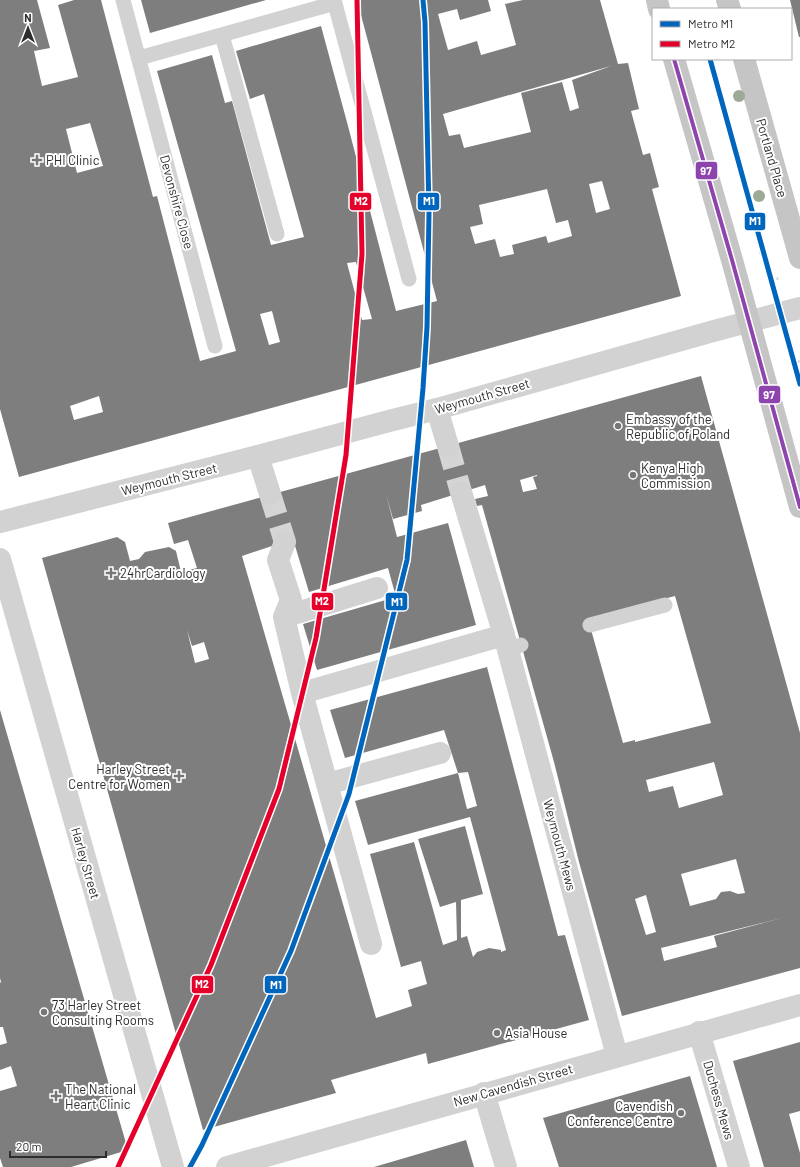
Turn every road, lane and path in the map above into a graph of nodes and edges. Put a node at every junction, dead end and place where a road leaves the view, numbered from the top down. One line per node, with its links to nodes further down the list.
1 (123, 0): 4 (lane, Devonshire Close)
2 (334, 1): 3 (lane); 11 (lane)
3 (222, 34): 4 (lane); 7 (lane)
4 (139, 58): 14 (lane, Devonshire Close)
5 (674, 60): 13 (main road)
6 (744, 60): 9 (main road, Portland Place)
7 (277, 234)
8 (754, 254): 10 (path)
9 (800, 258)
10 (786, 277)
11 (409, 279)
12 (800, 308): 13 (street, Weymouth Street)
13 (750, 322): 15 (street, Weymouth Street); 20 (main road)
14 (215, 346)
15 (436, 409): 16 (street); 17 (street, Weymouth Street)
16 (448, 446)
17 (258, 456): 19 (street); 21 (street, Weymouth Street)
18 (461, 492): 28 (street, Weymouth Mews)
19 (270, 494)
20 (800, 507)
21 (0, 522)
22 (285, 542): 26 (street)
23 (0, 559): 37 (street, Harley Street)
24 (377, 588): 26 (street)
25 (665, 605): 27 (lane)
26 (284, 616): 29 (street)
27 (590, 625)
28 (511, 643): 29 (street); 35 (street, Weymouth Mews)
29 (302, 693): 31 (street)
30 (440, 752): 31 (street)
31 (327, 784): 32 (street)
32 (371, 944)
33 (800, 1004): 34 (street, New Cavendish Street)
34 (699, 1032): 35 (street, New Cavendish Street); 40 (street, Duchess Mews)
35 (617, 1056): 36 (street, New Cavendish Street)
36 (484, 1093): 38 (street, New Cavendish Street); 39 (street)
37 (173, 1167)
38 (227, 1167)
39 (506, 1167)
40 (739, 1167)

